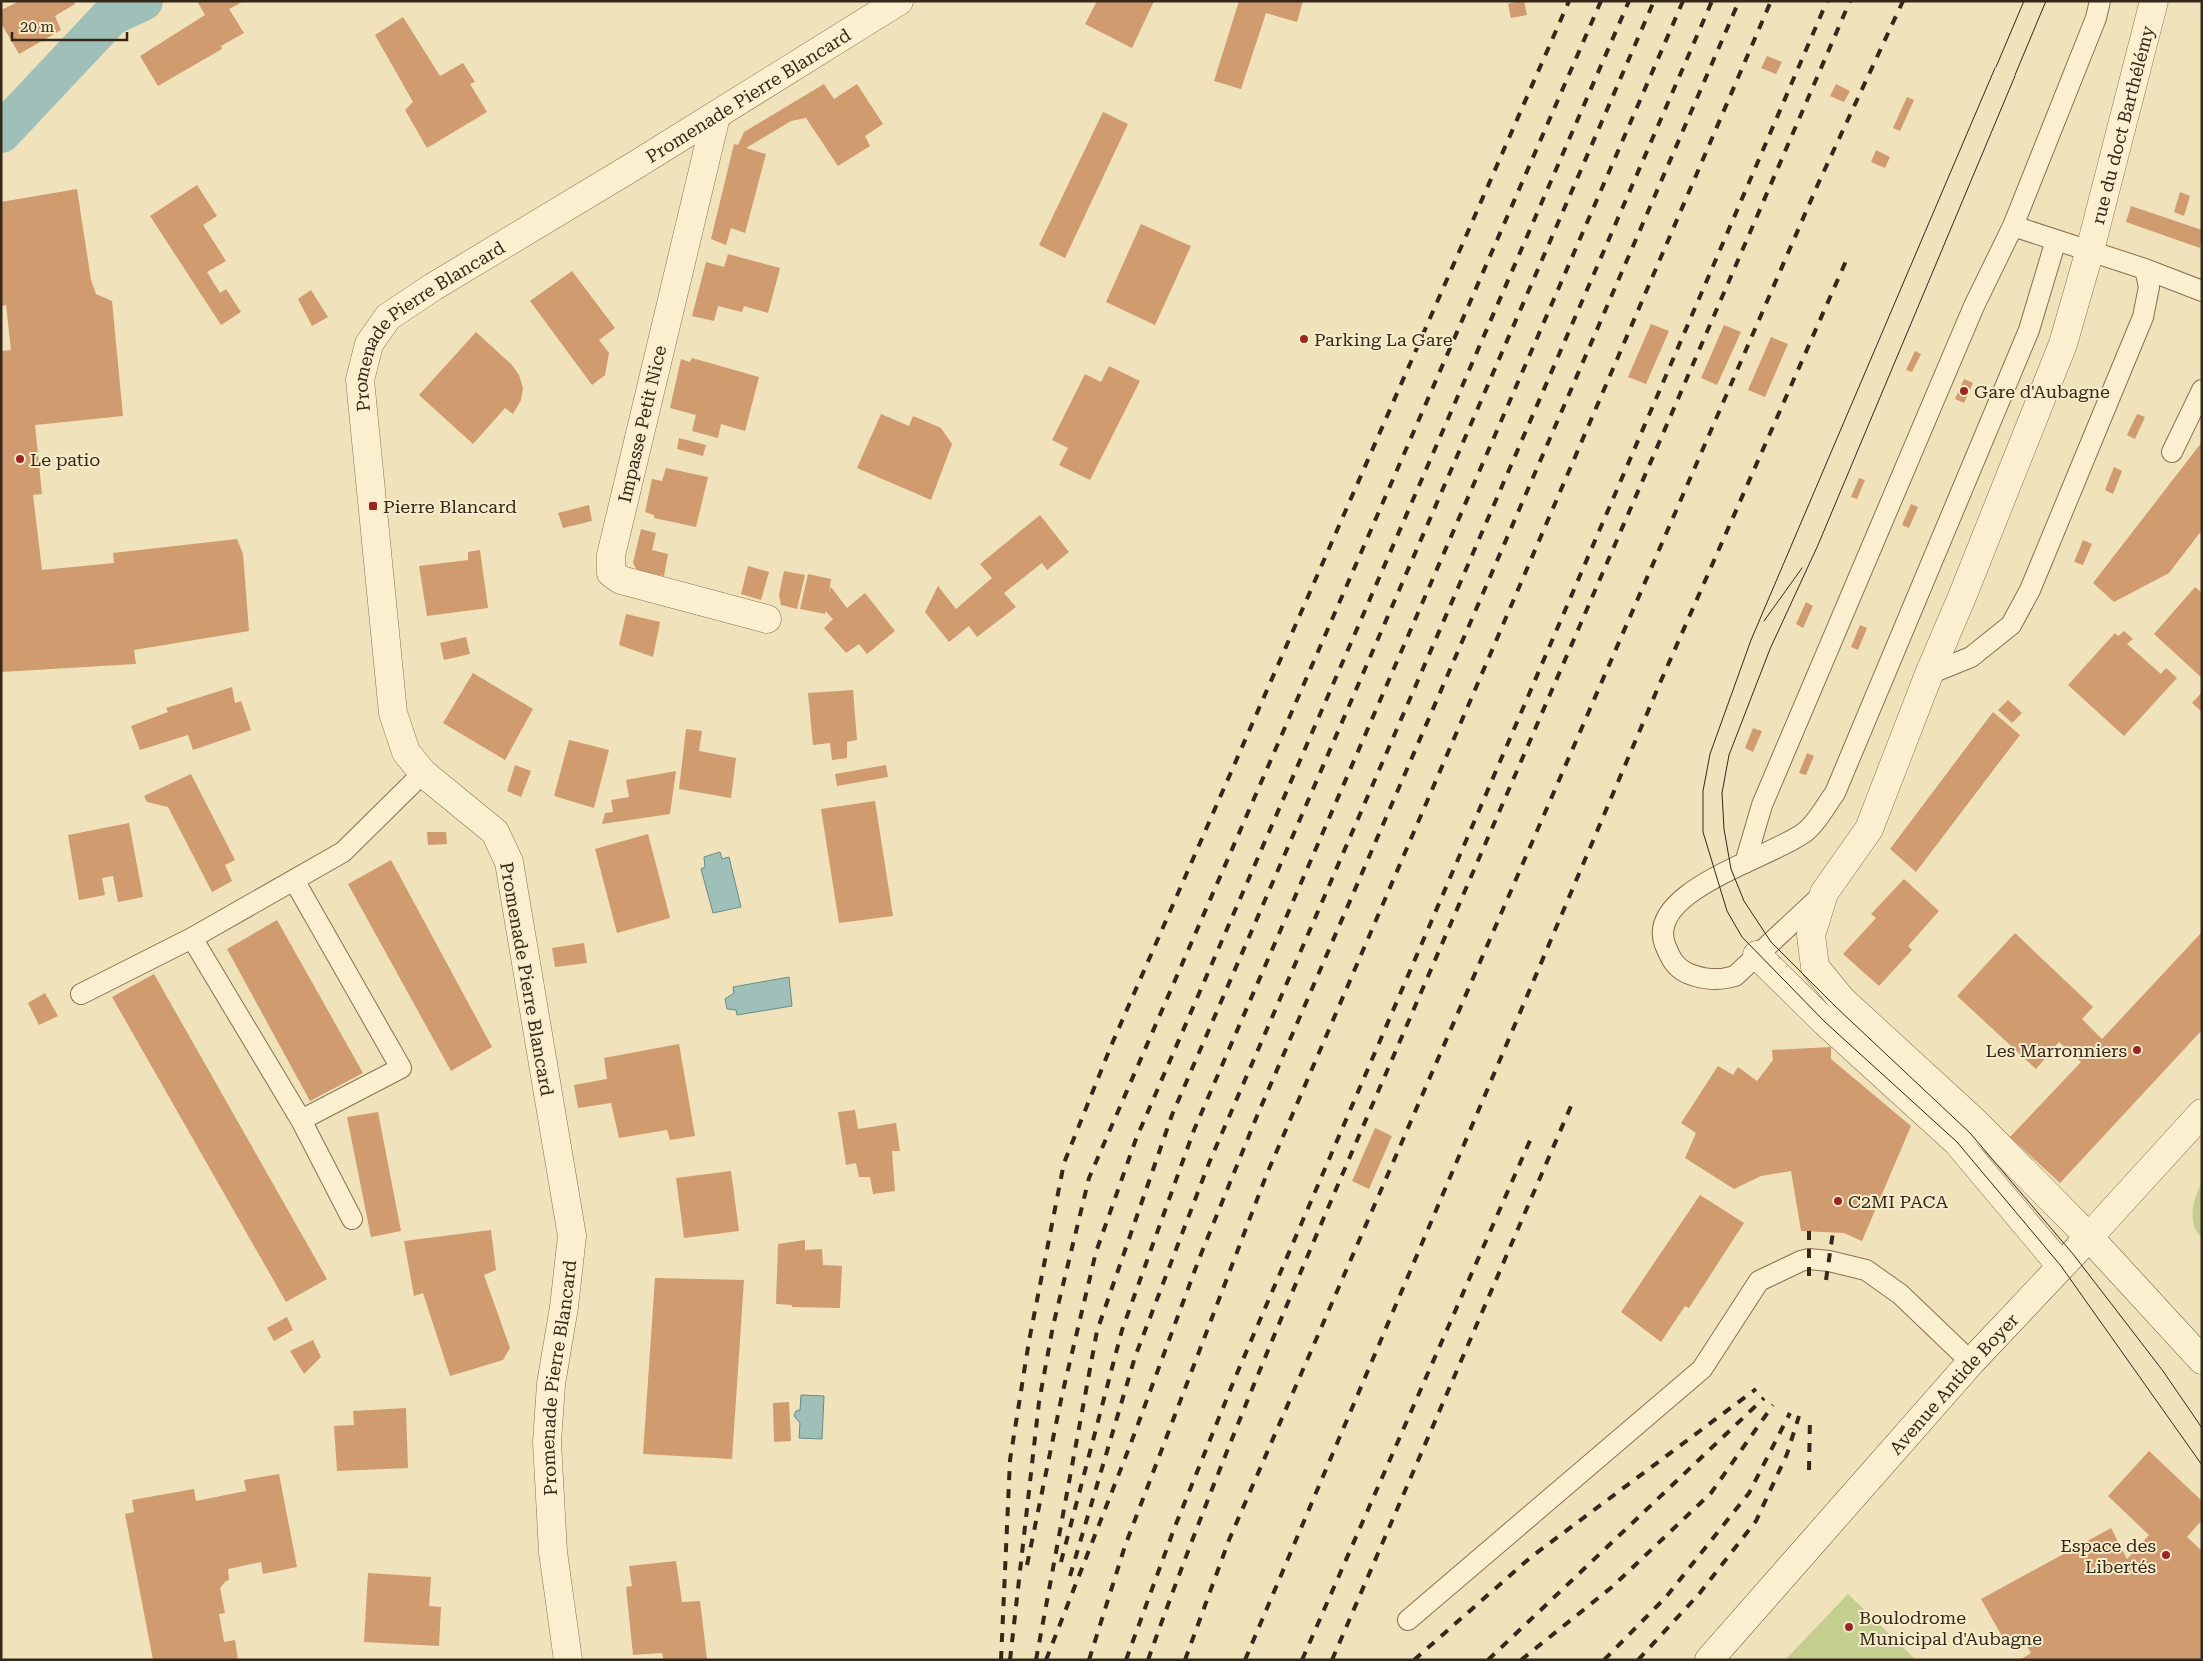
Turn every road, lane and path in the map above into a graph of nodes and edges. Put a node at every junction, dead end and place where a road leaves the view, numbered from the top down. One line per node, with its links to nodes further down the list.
1 (899, 1): 4 (street, Promenade Pierre Blancard)
2 (2154, 1): 7 (street, rue du doct Barthélémy)
3 (2098, 9): 5 (lane)
4 (716, 116): 12 (street, Impasse Petit Nice); 14 (street, Promenade Pierre Blancard)
5 (2013, 226): 6 (lane); 15 (lane)
6 (2056, 240): 7 (lane); 15 (lane)
7 (2090, 250): 8 (lane); 13 (street, rue du doct Barthélémy)
8 (2145, 269): 9 (lane); 13 (lane)
9 (2202, 291)
10 (2202, 390): 11 (lane)
11 (2172, 452)
12 (767, 620)
13 (1929, 674): 17 (street, rue du doct Barthélémy)
14 (423, 773): 16 (lane); 29 (street, Promenade Pierre Blancard)
15 (1745, 863): 19 (lane)
16 (294, 880): 18 (lane); 22 (lane)
17 (1824, 893): 19 (lane); 24 (street, rue du doct Barthélémy)
18 (192, 938): 20 (lane); 22 (lane)
19 (1757, 955): 25 (street)
20 (81, 994)
21 (2202, 1113): 24 (street, Avenue Antide Boyer)
22 (301, 1120): 23 (lane)
23 (352, 1219)
24 (2089, 1237): 25 (street, Avenue Antide Boyer); 26 (street, rue du doct Barthélémy)
25 (2062, 1266): 27 (street, Avenue Antide Boyer)
26 (2202, 1360)
27 (1970, 1362): 28 (lane); 30 (street, Avenue Antide Boyer)
28 (1408, 1620)
29 (568, 1660)
30 (1709, 1660)

